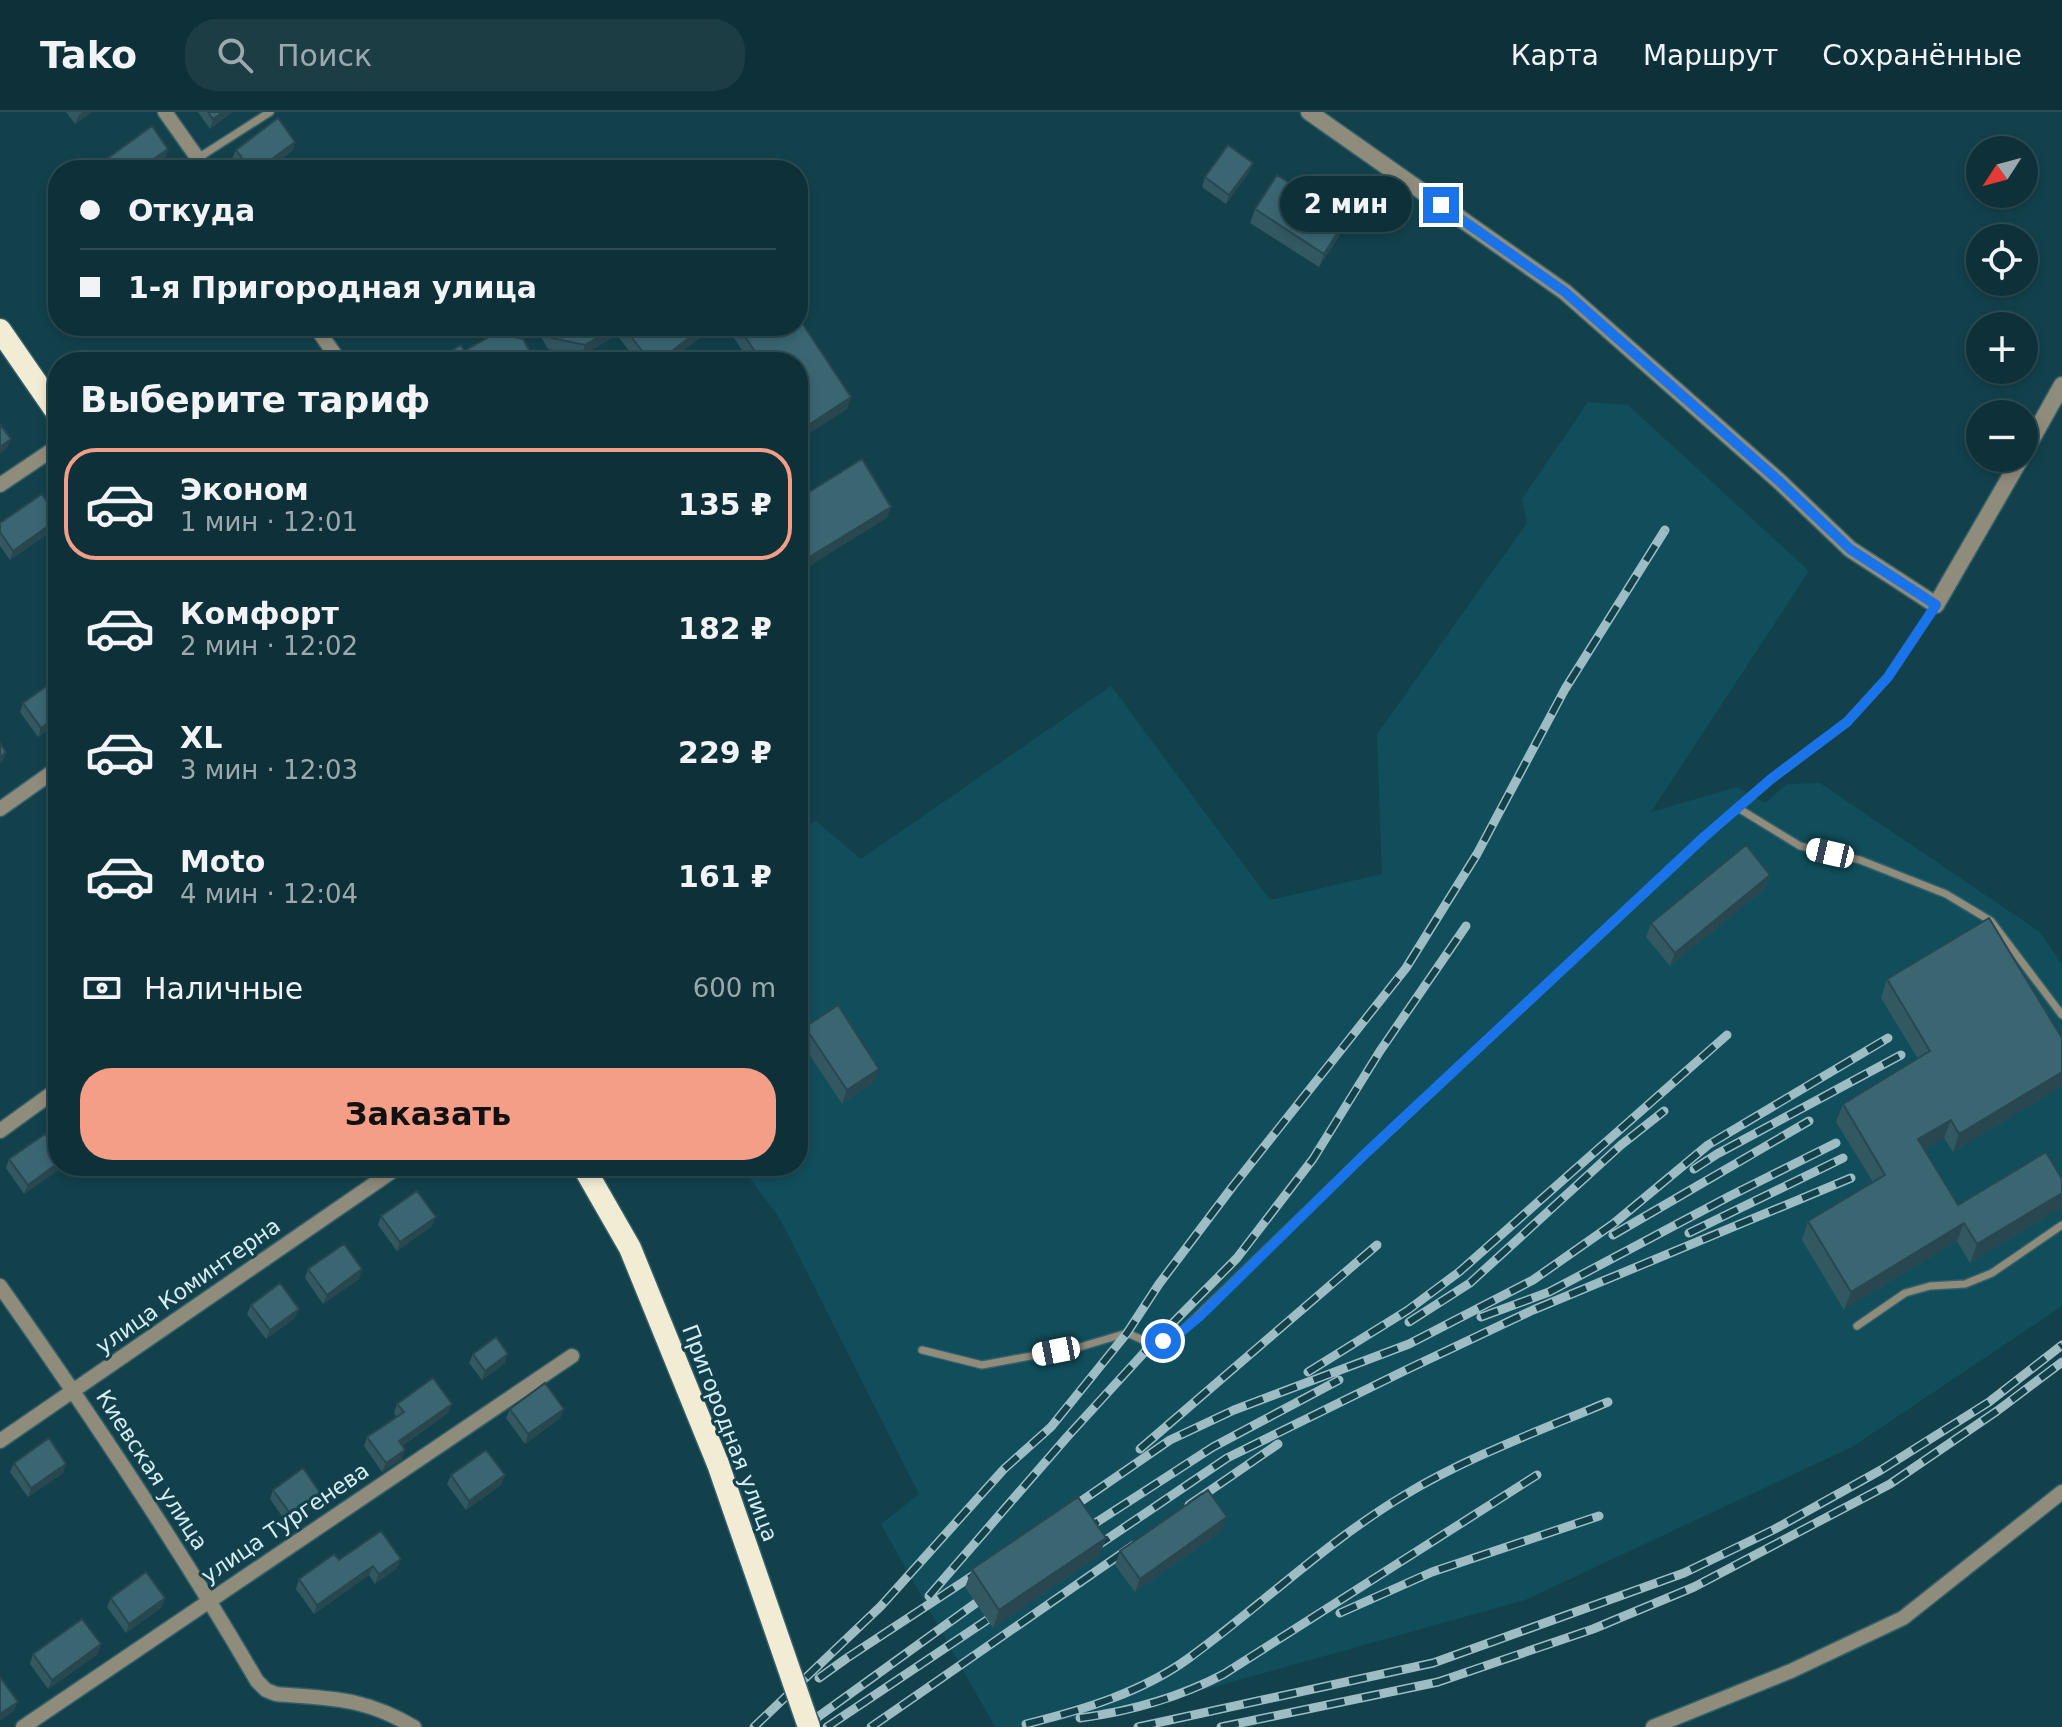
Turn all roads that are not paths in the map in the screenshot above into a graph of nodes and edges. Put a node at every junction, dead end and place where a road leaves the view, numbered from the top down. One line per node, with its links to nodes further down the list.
1 (165, 112): 4 (street)
2 (270, 112): 5 (lane)
3 (1309, 112): 13 (street)
4 (199, 160)
5 (207, 160)
6 (0, 330): 8 (highway)
7 (2062, 385): 9 (street)
8 (48, 400)
9 (2038, 428)
10 (48, 453): 12 (street)
11 (2013, 472): 13 (street)
12 (0, 485)
13 (1936, 605): 15 (lane)
14 (48, 775): 16 (street)
15 (1738, 808): 17 (lane); 25 (lane)
16 (0, 809)
17 (2062, 1015)
18 (48, 1096): 19 (street)
19 (0, 1131)
20 (386, 1176): 27 (street, улица Коминтерна)
21 (589, 1176): 33 (highway, Пригородная улица, bridge)
22 (2062, 1225): 24 (lane)
23 (0, 1286): 27 (street, Киевская улица)
24 (1857, 1326)
25 (922, 1350)
26 (572, 1356): 30 (street, улица Тургенева)
27 (74, 1391): 28 (street, улица Коминтерна); 30 (street, Киевская улица)
28 (0, 1441)
29 (2062, 1492): 34 (street)
30 (210, 1600): 31 (street, улица Тургенева); 32 (street, Киевская улица)
31 (23, 1727)
32 (414, 1727)
33 (809, 1727)
34 (1653, 1727)

